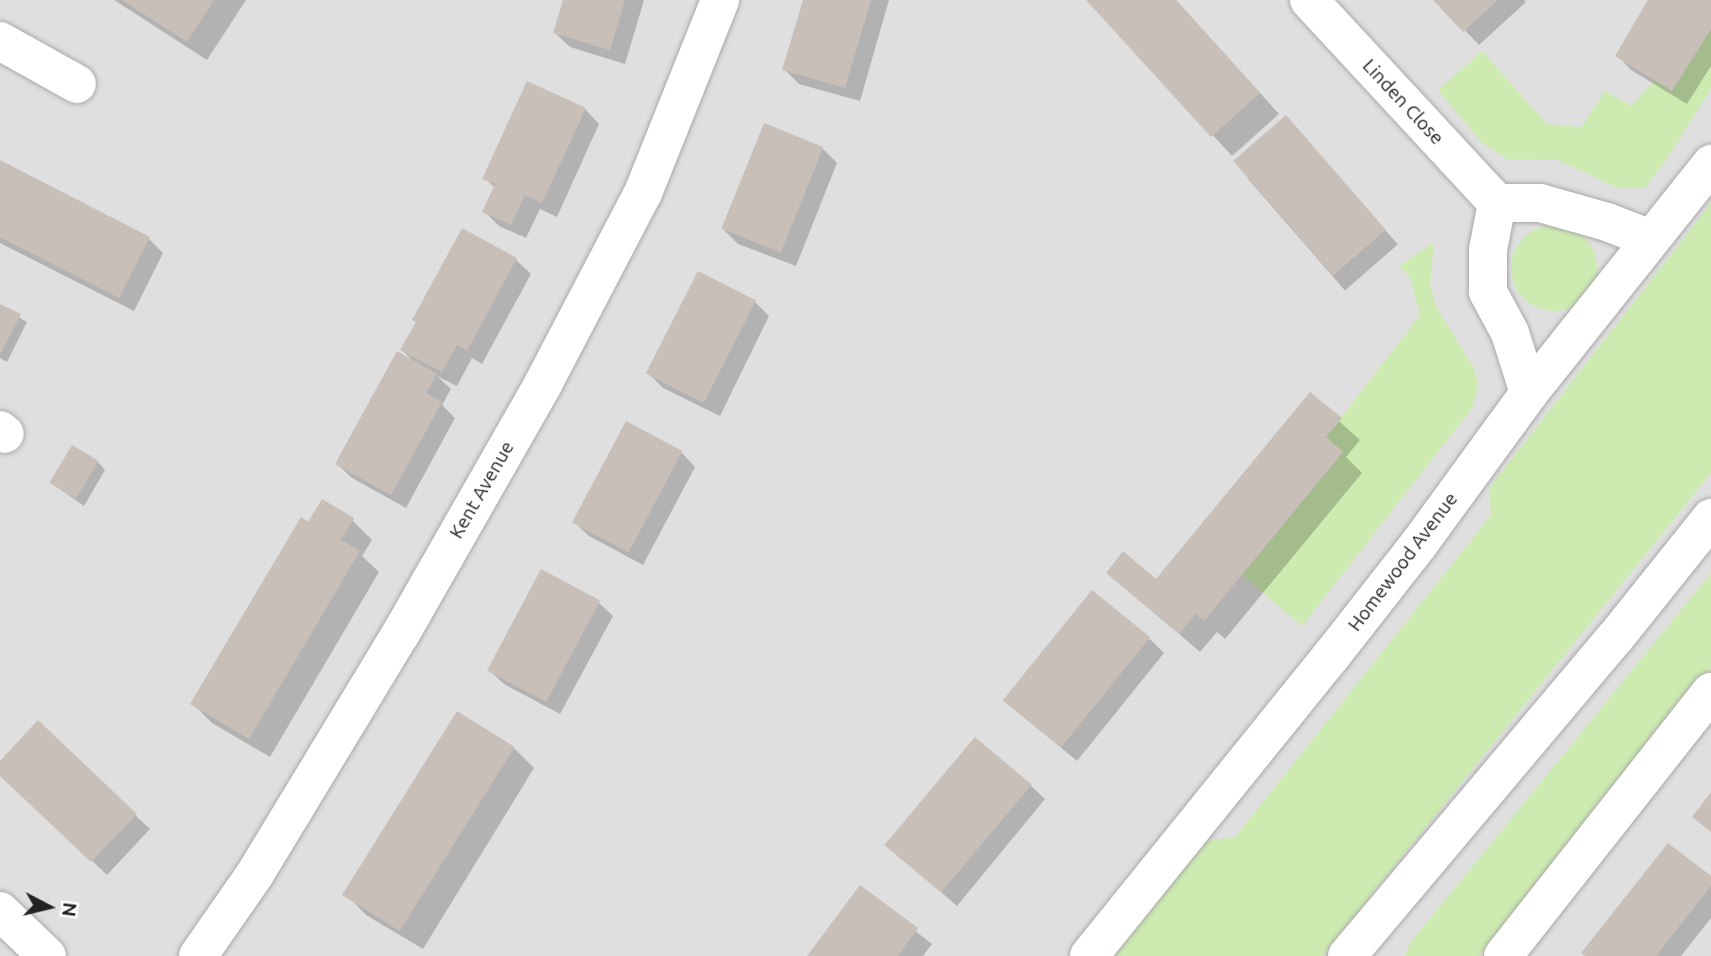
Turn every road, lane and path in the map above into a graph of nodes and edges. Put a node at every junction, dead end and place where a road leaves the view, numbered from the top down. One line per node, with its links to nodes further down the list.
1 (720, 0): 13 (street, Kent Avenue)
2 (1309, 0): 6 (street, Linden Close)
3 (0, 41): 4 (street)
4 (77, 83)
5 (1711, 164): 7 (street, Homewood Avenue)
6 (1497, 203): 7 (street); 8 (street)
7 (1651, 239): 8 (street, Homewood Avenue)
8 (1529, 393): 14 (street, Homewood Avenue)
9 (1711, 519): 15 (street)
10 (1711, 692): 16 (street)
11 (0, 911): 12 (street)
12 (47, 956)
13 (198, 956)
14 (1089, 956)
15 (1347, 956)
16 (1503, 956)

